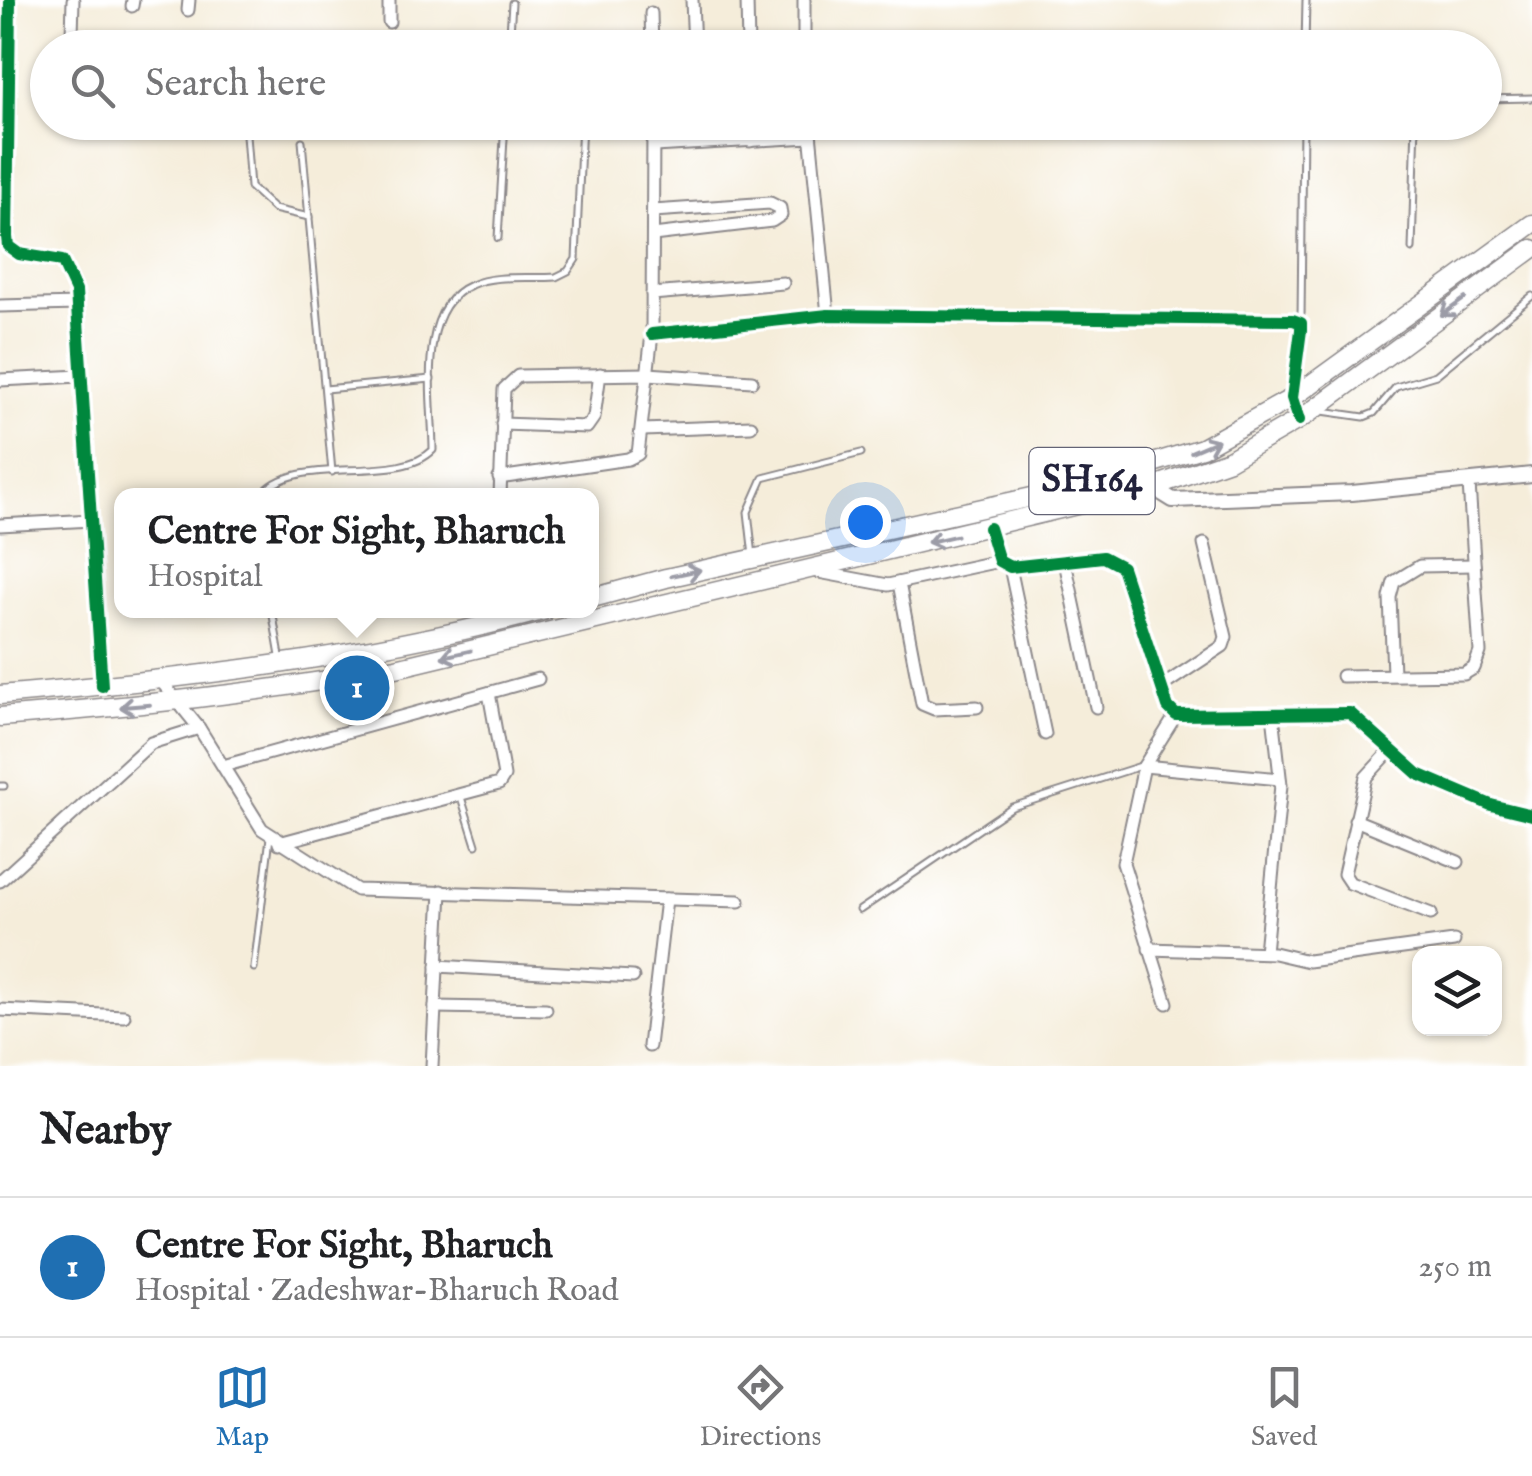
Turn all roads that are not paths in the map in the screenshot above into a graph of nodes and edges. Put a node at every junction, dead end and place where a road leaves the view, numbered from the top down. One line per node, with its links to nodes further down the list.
1 (10, 0): 18 (street)
2 (73, 0): 11 (street)
3 (389, 0): 10 (street)
4 (692, 0): 14 (street)
5 (747, 0): 15 (street)
6 (804, 0): 16 (street)
7 (1306, 0): 17 (lane)
8 (512, 4): 12 (lane)
9 (652, 13): 13 (street)
10 (389, 22)
11 (72, 30)
12 (510, 30)
13 (652, 30)
14 (693, 30)
15 (748, 30)
16 (804, 30)
17 (1305, 30)
18 (4, 83): 32 (street)
19 (1532, 98): 20 (lane)
20 (1502, 99)
21 (246, 140): 34 (lane)
22 (302, 140): 34 (lane)
23 (504, 140): 37 (lane)
24 (581, 140): 51 (lane)
25 (654, 140): 31 (street)
26 (765, 140): 30 (street)
27 (810, 140): 45 (street)
28 (1303, 140): 46 (lane)
29 (1415, 140): 38 (lane)
30 (750, 141): 31 (street)
31 (654, 146): 33 (street)
32 (4, 156): 43 (street)
33 (653, 211): 36 (street); 36 (street)
34 (309, 217): 54 (lane)
35 (1532, 224): 55 (main road, SH164)
36 (653, 234): 41 (street)
37 (498, 238)
38 (1412, 249)
39 (1532, 249): 56 (main road, SH164, one-way to 56)
40 (782, 283): 41 (street)
41 (652, 294): 47 (street)
42 (1532, 296): 56 (lane)
43 (77, 304): 44 (street); 50 (street)
44 (0, 306)
45 (828, 315): 46 (street); 47 (street)
46 (1300, 323): 55 (street)
47 (652, 334): 49 (street)
48 (600, 374): 49 (street); 57 (street); 57 (street)
49 (648, 374): 53 (street); 59 (street)
50 (81, 376): 52 (street); 68 (street)
51 (433, 379): 54 (lane); 61 (lane)
52 (0, 380)
53 (752, 381)
54 (325, 389): 61 (lane)
55 (1292, 398): 56 (street); 72 (main road, SH164, one-way to 55)
56 (1306, 415): 65 (main road, SH164)
57 (502, 424): 63 (street)
58 (751, 426): 59 (street)
59 (643, 430): 63 (street)
60 (860, 453): 72 (lane)
61 (332, 472): 66 (lane)
62 (1532, 475): 64 (street)
63 (499, 478): 67 (street)
64 (1469, 484): 65 (street); 75 (street)
65 (1152, 487): 70 (main road, SH164)
66 (270, 488)
67 (500, 488)
68 (92, 520): 69 (street); 86 (street)
69 (0, 525)
70 (989, 528): 74 (street); 76 (main road, SH164, one-way to 76)
71 (1204, 544): 87 (street)
72 (753, 559): 78 (main road, SH164, one-way to 72)
73 (1066, 562): 74 (street); 87 (street); 92 (street)
74 (1004, 564): 77 (street); 97 (street)
75 (1474, 566): 82 (street); 82 (street)
76 (809, 570): 77 (street); 90 (main road, SH164, one-way to 90)
77 (899, 584): 91 (street)
78 (599, 596)
79 (273, 618): 81 (lane)
80 (495, 618): 81 (main road)
81 (282, 665): 85 (main road)
82 (1394, 674): 83 (street)
83 (1342, 676)
84 (538, 679): 88 (street)
85 (161, 682): 86 (main road); 90 (street)
86 (102, 686): 89 (main road)
87 (1161, 687): 94 (street)
88 (489, 693): 99 (street); 102 (street)
89 (0, 695)
90 (178, 703): 95 (main road, SH164, one-way to 95); 96 (street)
91 (977, 707)
92 (1096, 707)
93 (1273, 714): 94 (street); 98 (street); 101 (street)
94 (1176, 715): 100 (street)
95 (0, 717)
96 (198, 728): 99 (street); 108 (street)
97 (1046, 734)
98 (1391, 750): 103 (street); 104 (street)
99 (223, 766): 105 (street)
100 (1144, 766): 101 (street); 112 (lane); 115 (street)
101 (1280, 778): 116 (street)
102 (460, 794): 105 (street); 106 (lane)
103 (1532, 815)
104 (1356, 820): 107 (street); 113 (street)
105 (275, 840): 109 (street); 118 (lane)
106 (476, 844)
107 (1458, 862)
108 (0, 882)
109 (441, 891): 110 (street); 117 (street)
110 (666, 898): 111 (street); 125 (street)
111 (739, 901)
112 (860, 910)
113 (1431, 914)
114 (1454, 941): 116 (street)
115 (1149, 949): 116 (street); 120 (street)
116 (1264, 952)
117 (437, 966): 119 (street); 121 (street)
118 (254, 968)
119 (634, 977)
120 (1166, 1003)
121 (435, 1007): 123 (street); 126 (street)
122 (0, 1010): 124 (street)
123 (546, 1010)
124 (124, 1016)
125 (650, 1046)
126 (432, 1066)

